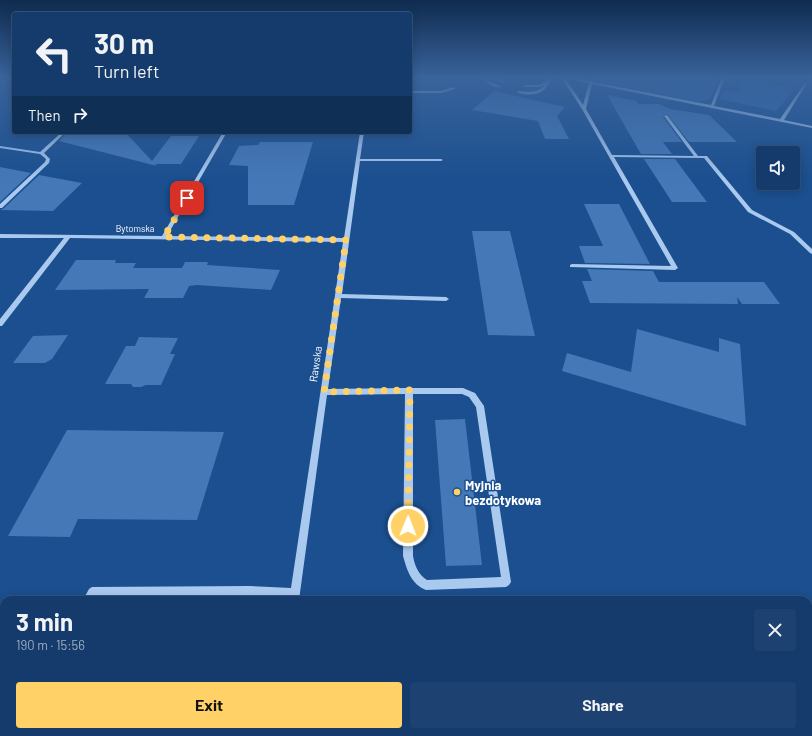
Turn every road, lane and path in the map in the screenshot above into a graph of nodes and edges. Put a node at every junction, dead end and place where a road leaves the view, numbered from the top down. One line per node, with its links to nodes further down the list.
1 (586, 111): 12 (street)
2 (733, 111): 5 (street)
3 (788, 111): 5 (street)
4 (666, 116): 13 (street)
5 (781, 121): 6 (street)
6 (812, 128)
7 (62, 134): 11 (street)
8 (224, 134): 19 (street)
9 (362, 134): 14 (street, Rawska)
10 (0, 147): 11 (street)
11 (41, 153): 16 (street)
12 (611, 156): 13 (street); 22 (street)
13 (697, 157): 21 (street)
14 (358, 160): 15 (street); 20 (street, Rawska)
15 (441, 160)
16 (0, 207)
17 (0, 236): 18 (street, Bytomska)
18 (68, 237): 19 (street, Bytomska); 25 (street)
19 (164, 237): 20 (street, Bytomska)
20 (346, 240): 23 (street, Rawska)
21 (812, 252)
22 (572, 266)
23 (338, 296): 24 (street); 27 (street, Rawska)
24 (446, 298)
25 (0, 324)
26 (410, 390): 26 (street); 27 (street)
27 (324, 392): 29 (street, Rawska)
28 (90, 596): 29 (street)
29 (294, 596)

